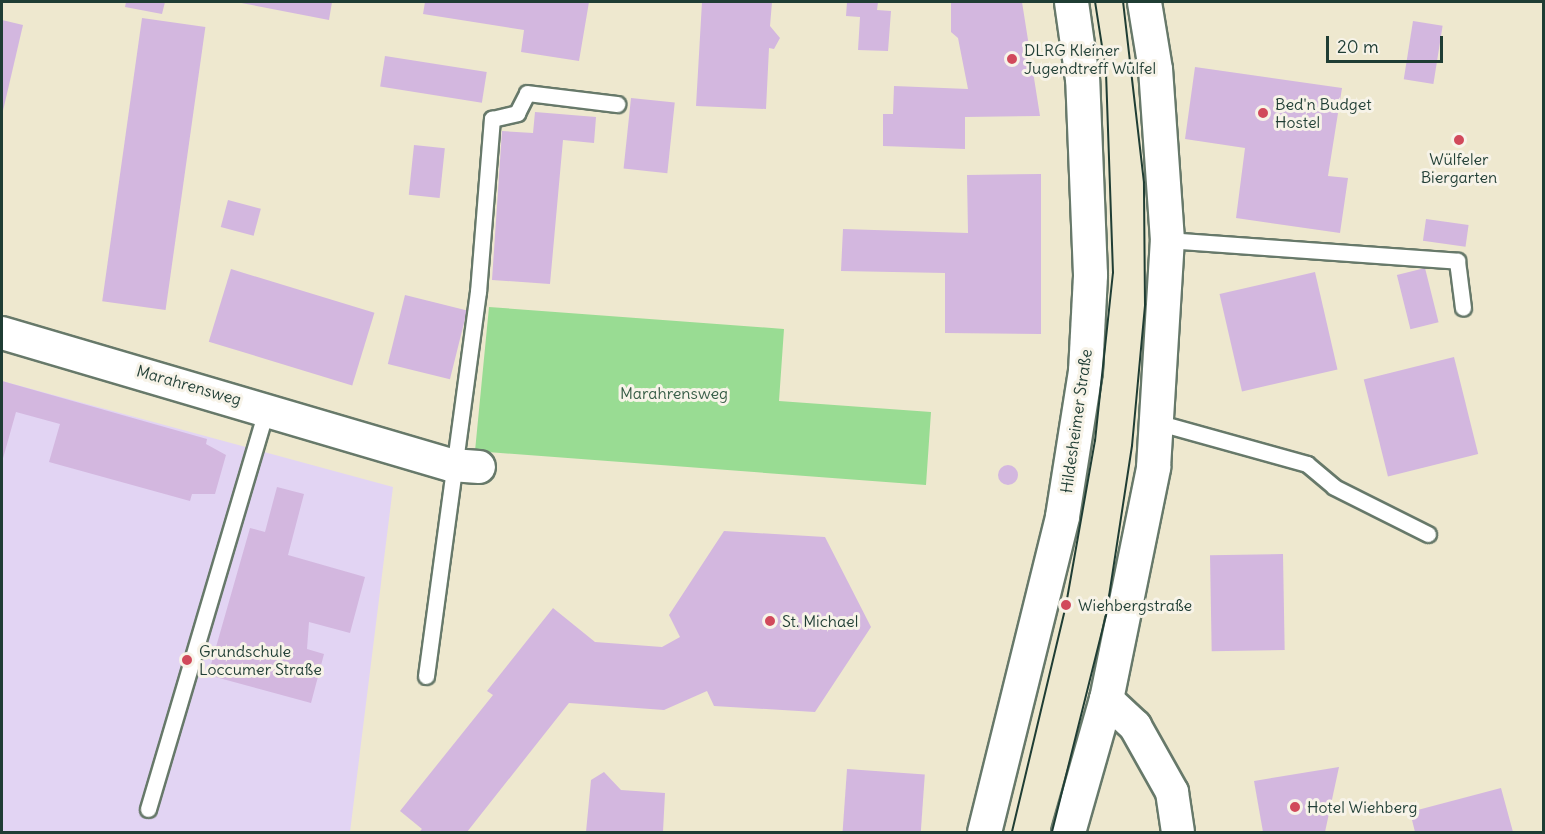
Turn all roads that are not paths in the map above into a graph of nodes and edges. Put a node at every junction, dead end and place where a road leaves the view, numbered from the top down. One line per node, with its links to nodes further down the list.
1 (1071, 2): 14 (main road, Hildesheimer Straße)
2 (1144, 2): 4 (main road)
3 (617, 104): 9 (lane)
4 (1167, 240): 5 (lane); 8 (main road)
5 (1463, 308)
6 (2, 333): 7 (street, Marahrensweg)
7 (267, 408): 9 (street, Marahrensweg); 13 (lane)
8 (1156, 422): 10 (lane); 12 (main road)
9 (465, 466): 11 (lane)
10 (1428, 534)
11 (426, 676)
12 (1106, 699): 15 (main road); 16 (street)
13 (148, 809)
14 (984, 832)
15 (1068, 832)
16 (1178, 832)

